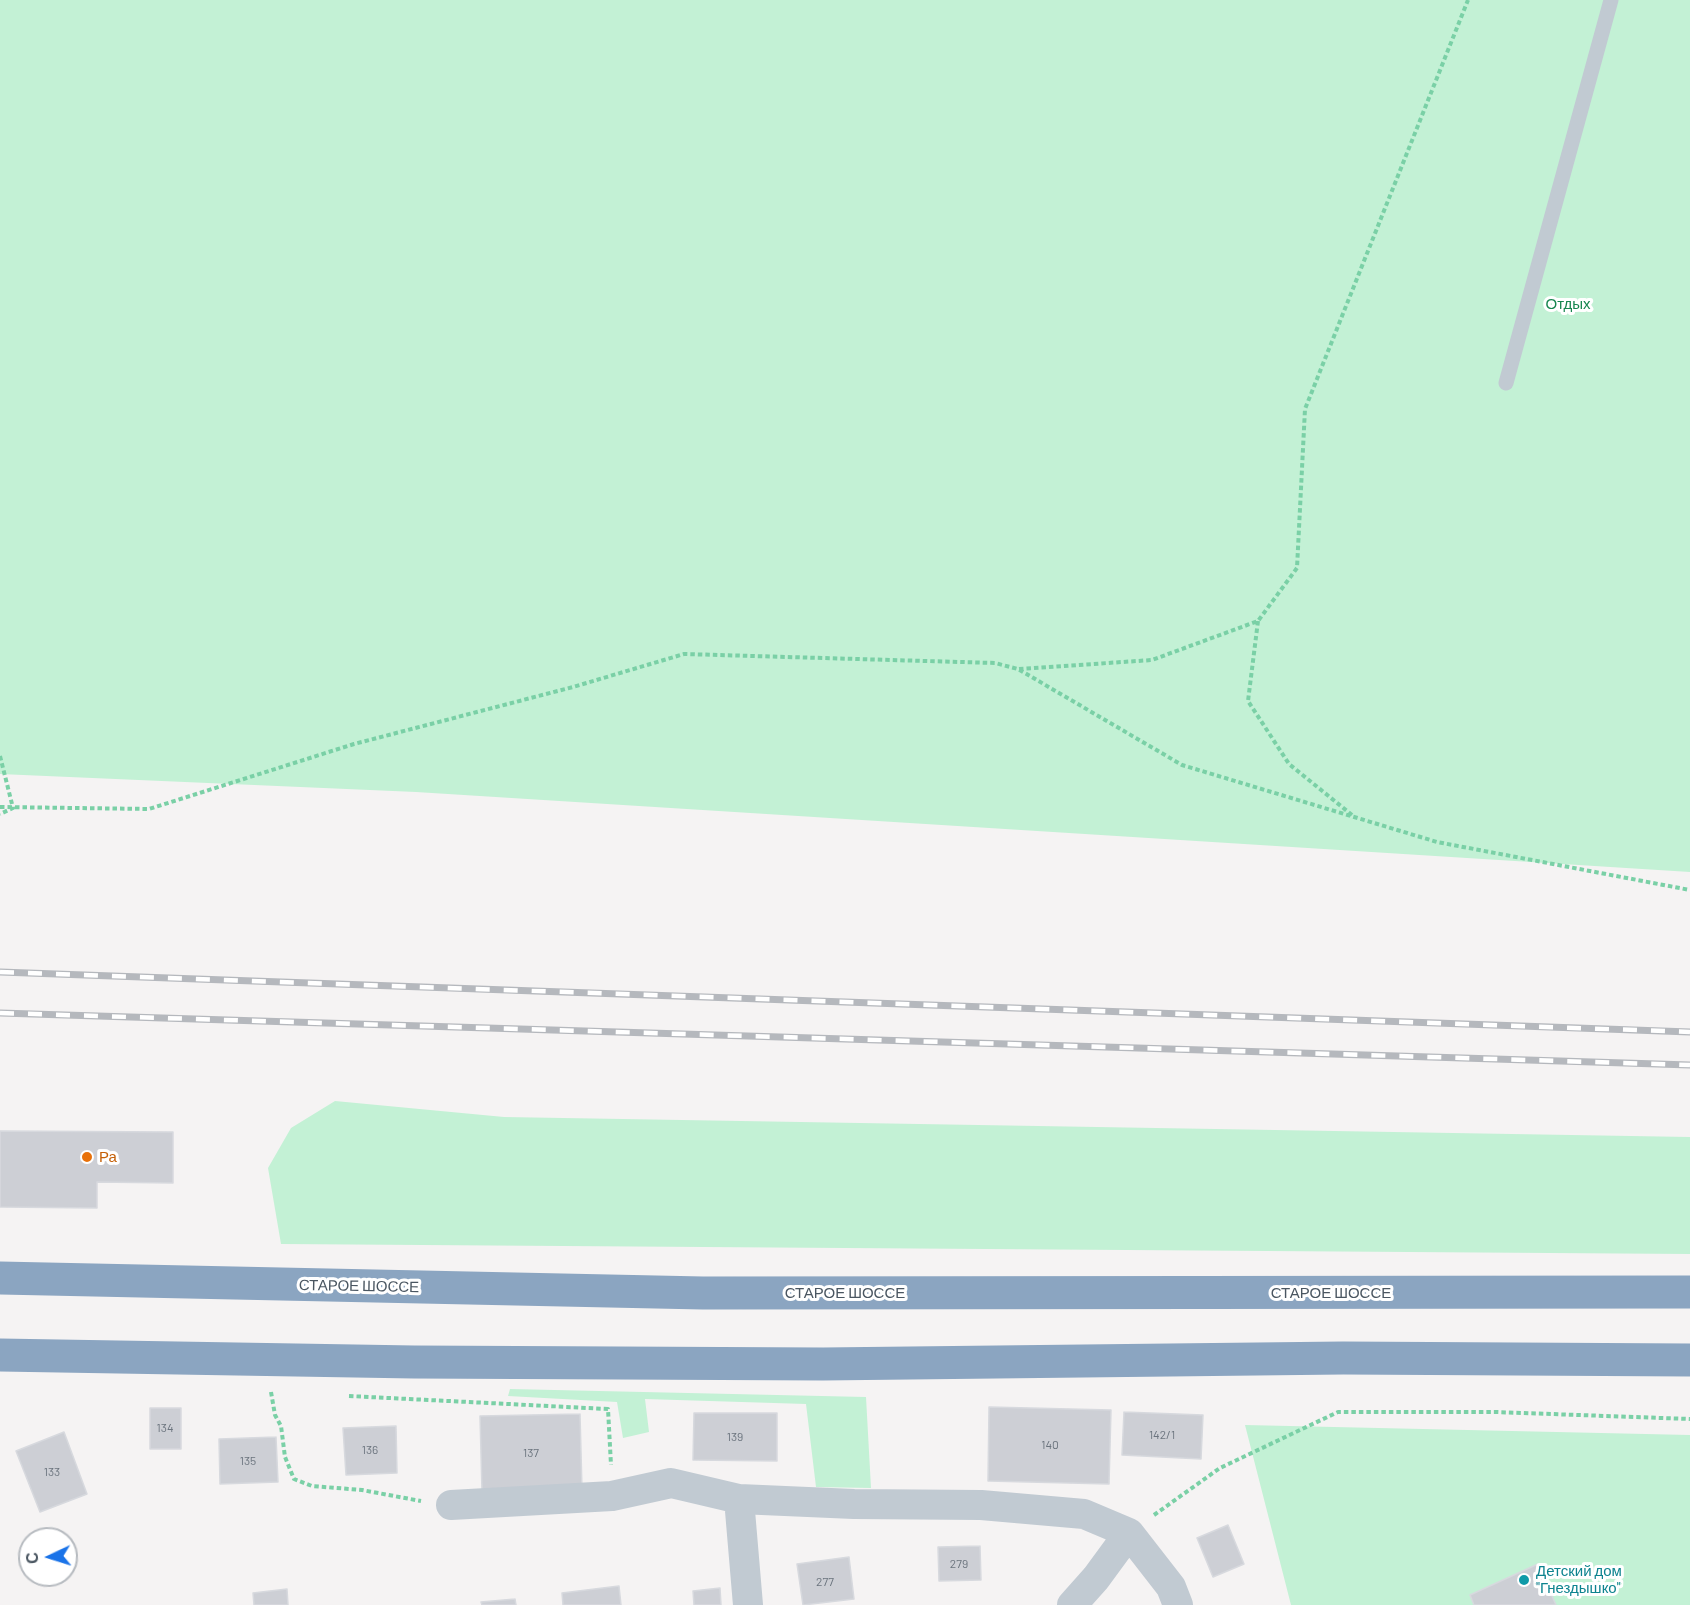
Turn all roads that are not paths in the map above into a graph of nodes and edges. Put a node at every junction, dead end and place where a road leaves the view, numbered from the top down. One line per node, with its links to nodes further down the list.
1 (1611, 0): 2 (lane)
2 (1506, 383)
3 (0, 1278): 4 (highway, СТАРОЕ ШОССЕ)
4 (1690, 1292)
5 (0, 1355): 6 (highway)
6 (1690, 1360)
7 (740, 1499): 8 (street); 9 (street); 10 (street)
8 (451, 1505)
9 (1129, 1533): 11 (street); 12 (street)
10 (748, 1605)
11 (1072, 1605)
12 (1178, 1605)

